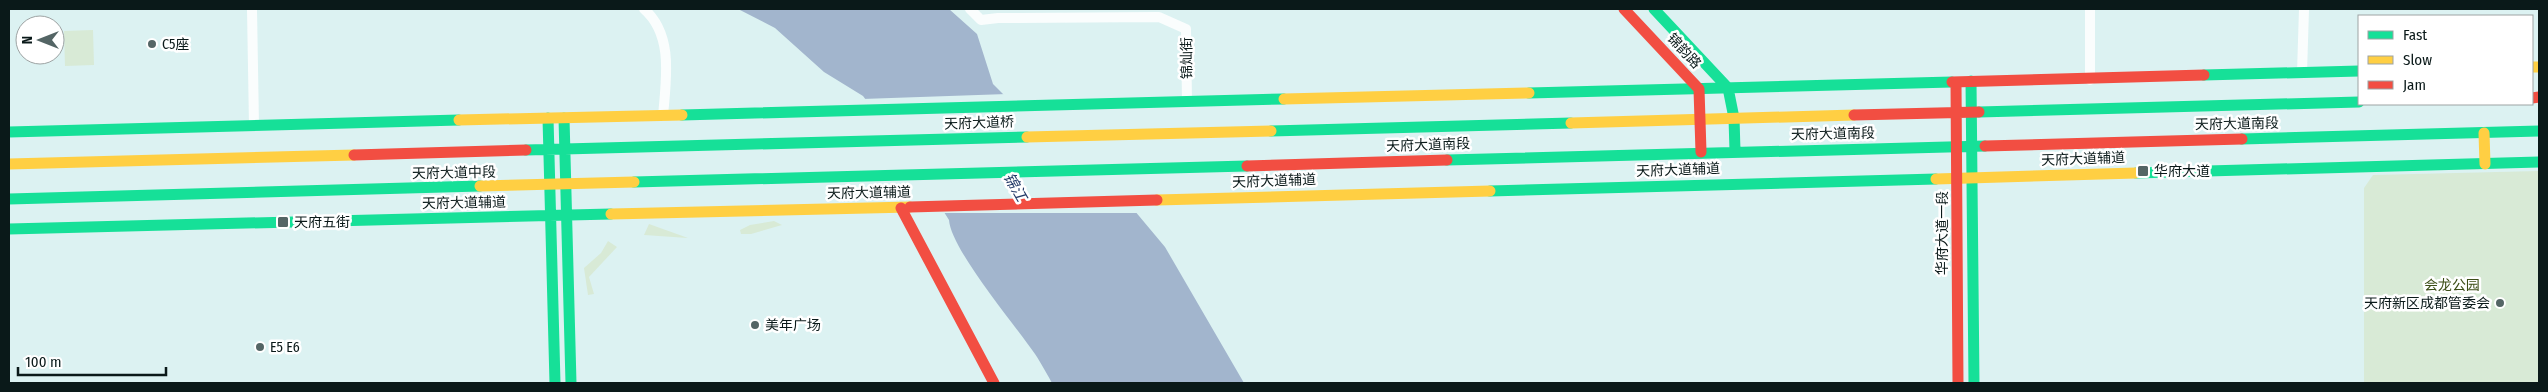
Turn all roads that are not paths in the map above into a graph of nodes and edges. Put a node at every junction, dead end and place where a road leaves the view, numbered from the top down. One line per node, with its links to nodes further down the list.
1 (252, 9): 24 (street)
2 (644, 9): 19 (street)
3 (970, 9): 15 (street, 锦灿街)
4 (1624, 9): 13 (street, 锦韵路)
5 (1654, 9): 14 (street, 锦韵路)
6 (2090, 9): 10 (street)
7 (2304, 9): 9 (street)
8 (2358, 71): 9 (street)
9 (2302, 73): 10 (street)
10 (2090, 80): 12 (street)
11 (1956, 82): 12 (street); 14 (street); 17 (street, 华府大道一段)
12 (1971, 82): 18 (street)
13 (1699, 88): 14 (street); 15 (street); 23 (street, 锦韵路)
14 (1728, 88): 22 (street)
15 (1187, 102): 19 (street)
16 (2358, 102): 18 (street, 天府大道南段)
17 (1956, 112): 18 (street, 天府大道南段); 22 (street, 天府大道南段); 30 (street, 华府大道一段)
18 (1971, 112): 31 (street)
19 (664, 116): 21 (street)
20 (548, 118): 21 (street); 24 (street); 33 (street)
21 (564, 118): 32 (street)
22 (1734, 118): 23 (street, 天府大道南段); 34 (street)
23 (1700, 119): 28 (street, 天府大道南段); 35 (street, 锦韵路)
24 (254, 126): 26 (street)
25 (2539, 131): 27 (street, 天府大道南段)
26 (9, 132)
27 (2484, 133): 31 (street, 天府大道南段); 38 (street)
28 (1087, 135): 29 (street, 天府大道桥)
29 (871, 141): 32 (street, 天府大道中段)
30 (1956, 146): 31 (street, 天府大道南段); 34 (street, 天府大道南段); 41 (street, 华府大道一段)
31 (1971, 146): 40 (street)
32 (565, 149): 33 (street, 天府大道中段); 43 (street)
33 (549, 150): 37 (street, 天府大道中段); 42 (street)
34 (1735, 151): 35 (street, 天府大道南段)
35 (1701, 152): 39 (street, 天府大道南段)
36 (2539, 162): 38 (street, 天府大道辅道)
37 (9, 164)
38 (2484, 164): 40 (street, 天府大道辅道)
39 (899, 176): 43 (street, 天府大道中段)
40 (1972, 177): 41 (street, 天府大道辅道); 53 (street)
41 (1957, 178): 45 (street, 天府大道辅道); 52 (street, 华府大道一段)
42 (550, 185): 43 (street, 天府大道中段); 44 (street, 天府大道中段); 46 (street)
43 (566, 185): 47 (street)
44 (9, 199)
45 (901, 208): 47 (street, 天府大道辅道); 51 (street)
46 (550, 216): 47 (street, 天府大道辅道); 48 (street, 天府大道辅道); 49 (street)
47 (566, 216): 50 (street)
48 (9, 229)
49 (555, 383)
50 (571, 383)
51 (994, 383)
52 (1958, 383)
53 (1974, 383)

